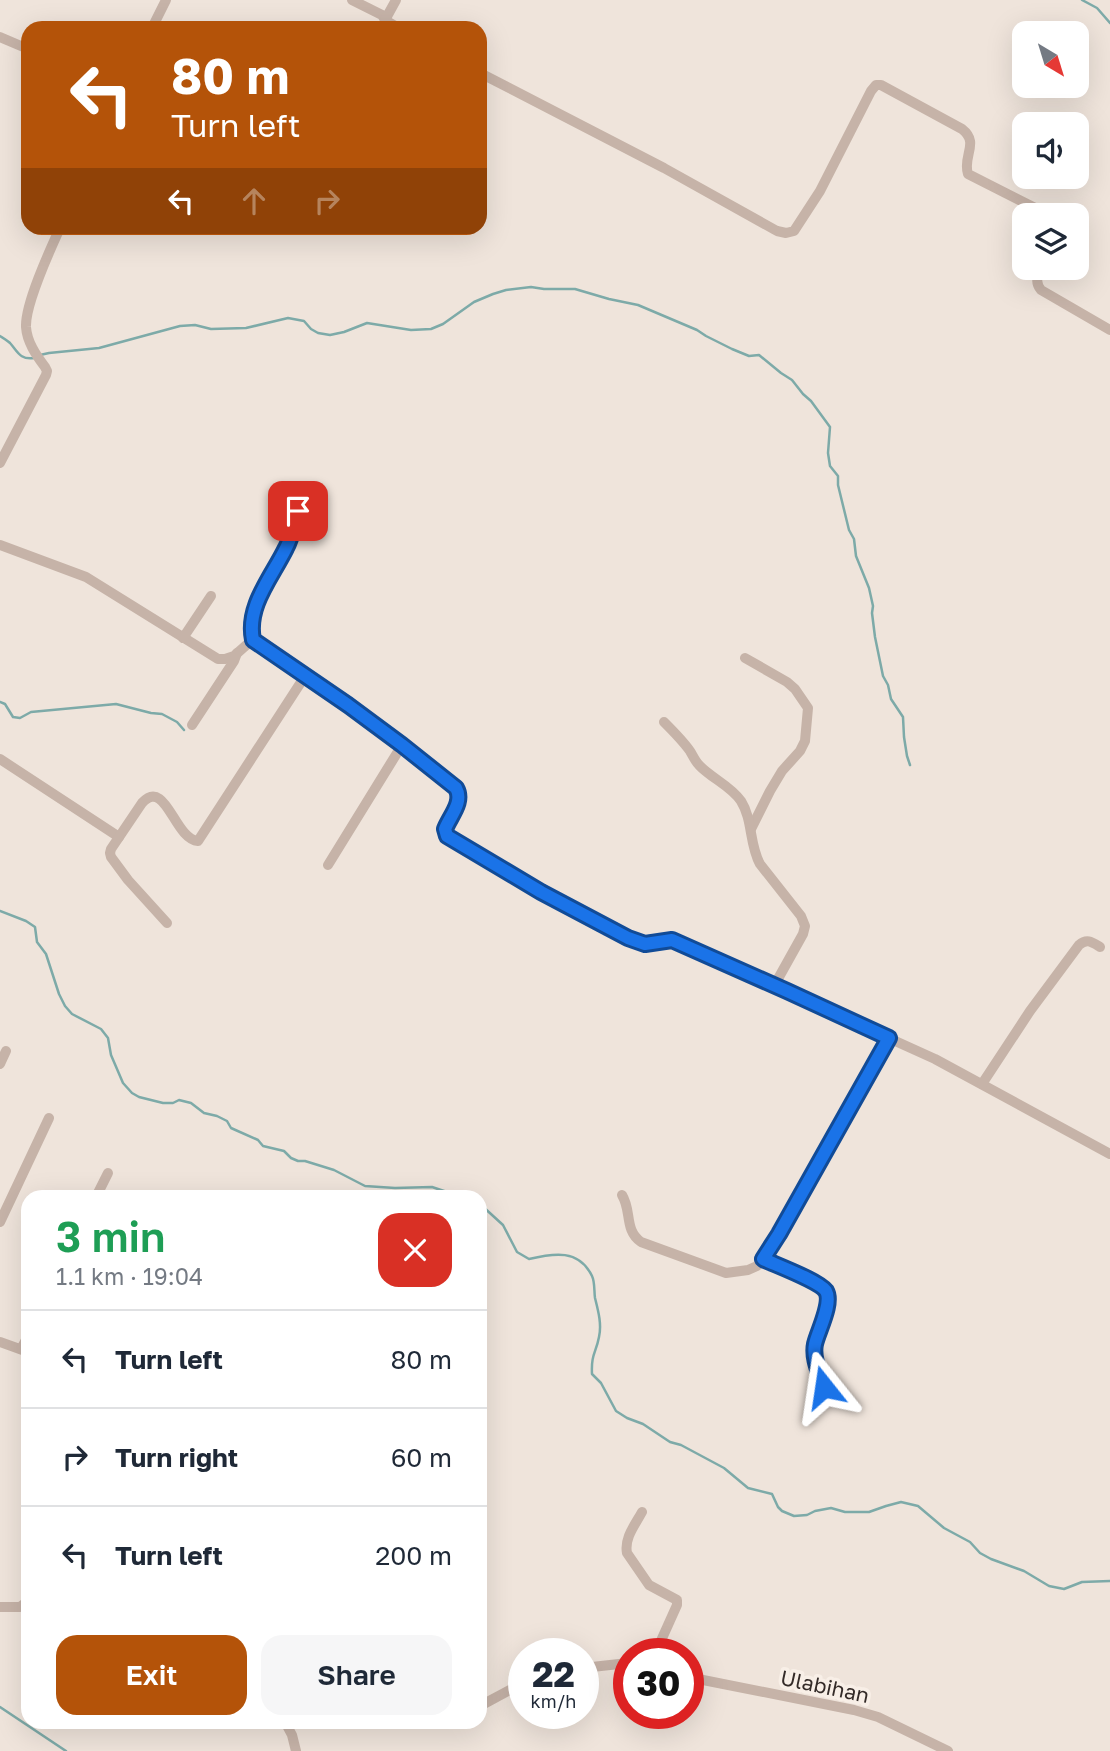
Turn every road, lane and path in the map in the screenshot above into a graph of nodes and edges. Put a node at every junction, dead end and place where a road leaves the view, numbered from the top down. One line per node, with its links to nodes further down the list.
1 (166, 0): 5 (street)
2 (352, 0): 4 (street)
3 (396, 0): 4 (street)
4 (385, 20)
5 (156, 21)
6 (0, 37): 7 (street)
7 (21, 46)
8 (487, 77): 9 (street)
9 (1025, 203)
10 (57, 235): 13 (street)
11 (1037, 280): 12 (street)
12 (1110, 330)
13 (0, 463)
14 (306, 492): 18 (street)
15 (0, 545): 17 (street)
16 (211, 596): 17 (street)
17 (183, 638): 19 (street)
18 (253, 640): 19 (street); 21 (street)
19 (237, 653): 23 (street)
20 (745, 658): 26 (street)
21 (305, 676): 24 (street); 27 (street)
22 (664, 722): 26 (street)
23 (192, 725)
24 (402, 745): 28 (street); 31 (street)
25 (0, 759): 27 (street)
26 (751, 829): 31 (street)
27 (119, 836): 29 (street)
28 (328, 865)
29 (167, 923)
30 (1101, 947): 35 (street)
31 (774, 985): 32 (street)
32 (889, 1038): 35 (street); 42 (street)
33 (6, 1051): 34 (street)
34 (0, 1064)
35 (982, 1084): 37 (street)
36 (49, 1118): 41 (street)
37 (1110, 1154)
38 (107, 1173): 39 (street)
39 (99, 1190)
40 (622, 1195): 42 (street)
41 (0, 1222)
42 (763, 1259): 45 (street)
43 (0, 1342): 44 (street)
44 (21, 1350)
45 (824, 1387)
46 (642, 1512): 49 (street)
47 (21, 1606): 48 (street)
48 (0, 1607)
49 (662, 1638)
50 (704, 1680): 55 (street, Ulabihan)
51 (508, 1691): 52 (street)
52 (487, 1702)
53 (289, 1729): 54 (street)
54 (296, 1751)
55 (948, 1751)

